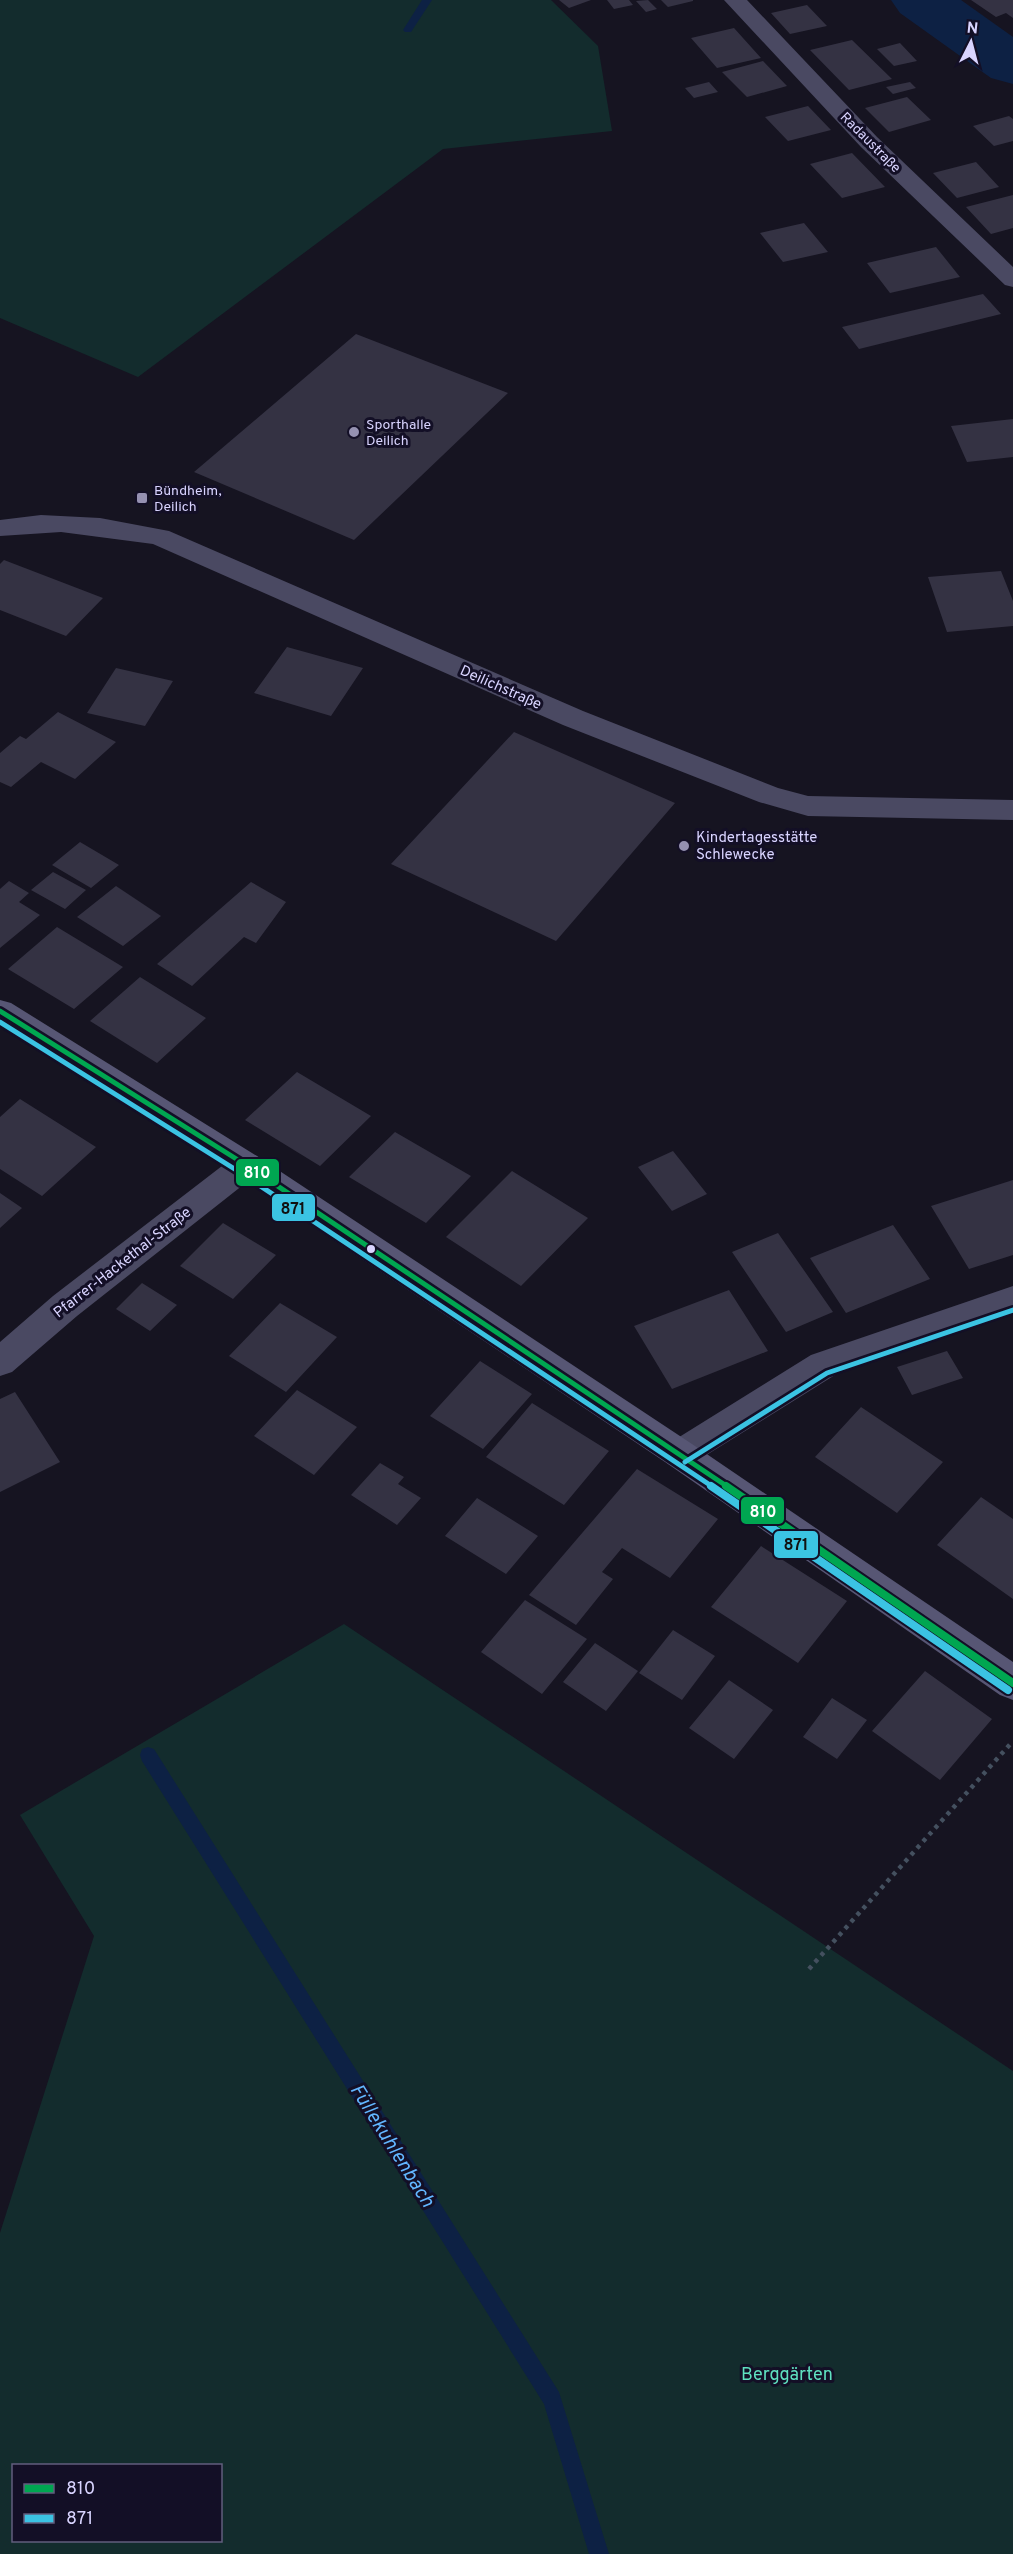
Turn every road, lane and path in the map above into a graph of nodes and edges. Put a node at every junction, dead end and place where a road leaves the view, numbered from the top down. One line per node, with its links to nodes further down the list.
1 (735, 0): 2 (street, Radaustraße)
2 (1013, 280)
3 (0, 528): 4 (street, Deilichstraße)
4 (1013, 810)
5 (0, 1011): 6 (street)
6 (246, 1165): 8 (street, Pfarrer-Hackethal-Straße); 9 (street)
7 (1013, 1300): 9 (street)
8 (0, 1362)
9 (680, 1454): 10 (street)
10 (1013, 1683)
11 (1013, 1741): 12 (path)
12 (808, 1968)

